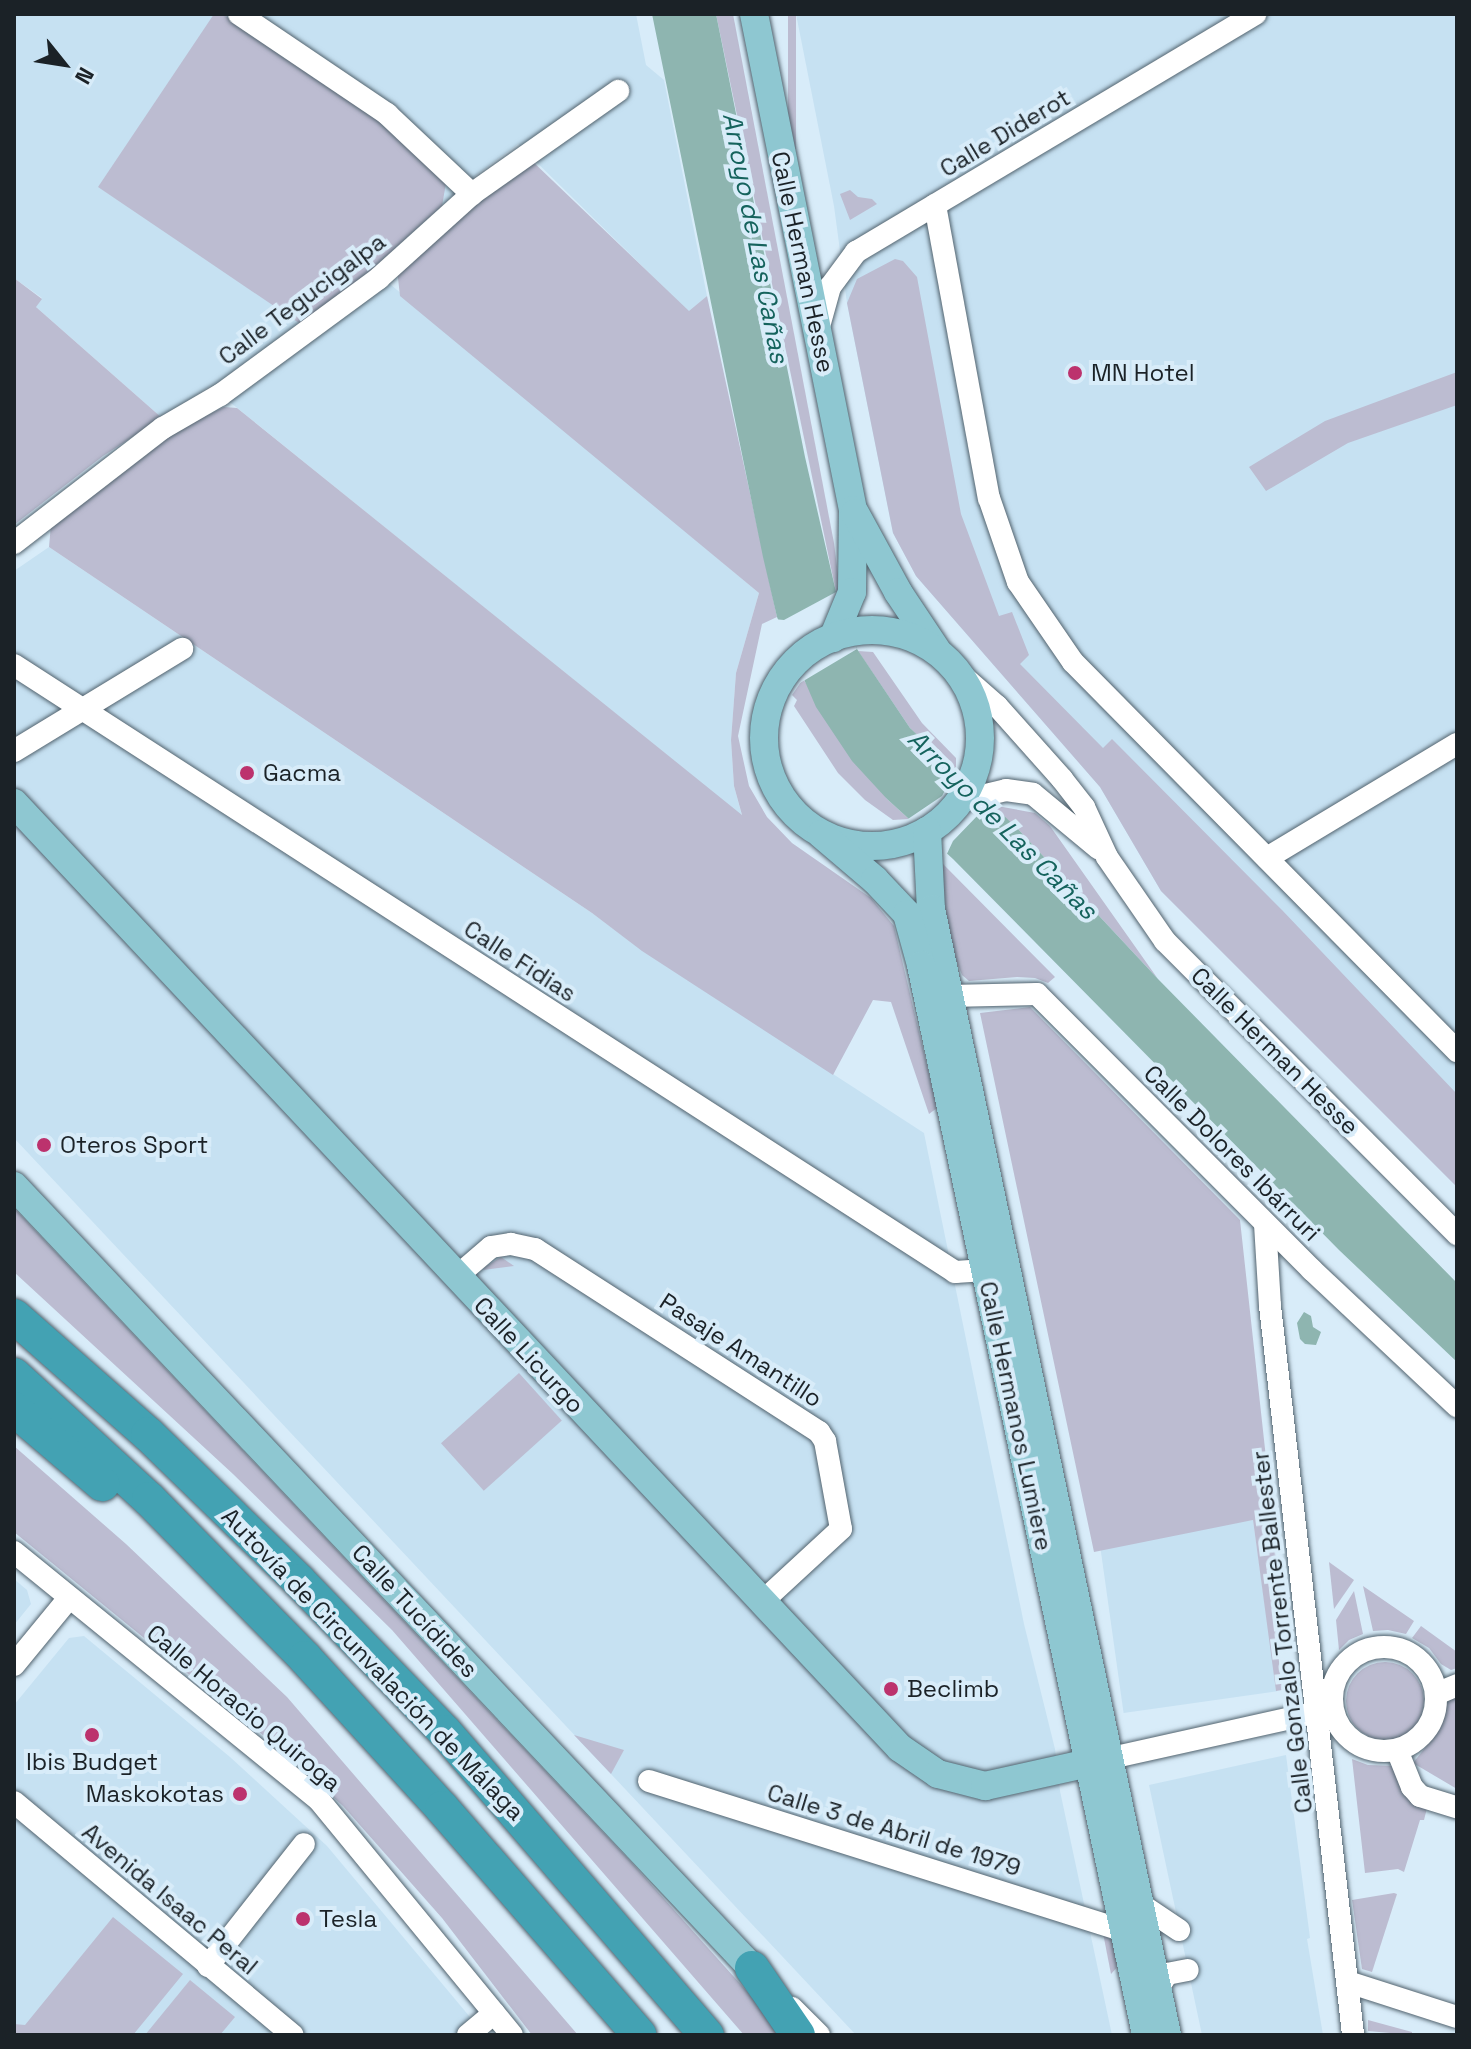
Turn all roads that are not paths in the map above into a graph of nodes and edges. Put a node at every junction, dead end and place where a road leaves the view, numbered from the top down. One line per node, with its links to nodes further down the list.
1 (239, 14): 5 (street)
2 (754, 14): 7 (main road, Calle Herman Hesse)
3 (1256, 14): 6 (street, Calle Diderot)
4 (618, 91): 5 (street, Calle Tegucigalpa)
5 (472, 194): 9 (street, Calle Tegucigalpa)
6 (935, 205): 7 (street, Calle Diderot); 22 (street)
7 (818, 330): 8 (main road, Calle Herman Hesse)
8 (853, 510): 10 (main road, Calle Herman Hesse); 12 (main road, Calle Herman Hesse)
9 (14, 543)
10 (842, 628): 12 (main road); 19 (main road)
11 (182, 649): 14 (street)
12 (944, 658): 17 (main road); 21 (street, Calle Herman Hesse)
13 (14, 665): 14 (street, Calle Fidias)
14 (82, 710): 16 (street); 28 (street, Calle Fidias)
15 (1457, 744): 22 (street)
16 (14, 751)
17 (973, 792): 20 (main road); 21 (street, Calle Herman Hesse)
18 (14, 803): 29 (main road, Calle Licurgo)
19 (821, 834): 20 (main road); 28 (main road, Calle Hermanos Lumiere)
20 (924, 838): 23 (main road, Calle Hermanos Lumiere)
21 (1107, 857): 27 (street, Calle Herman Hesse)
22 (1267, 858): 24 (street)
23 (949, 996): 26 (street, Calle Dolores Ibárruri); 28 (main road, Calle Hermanos Lumiere)
24 (1457, 1051)
25 (14, 1186): 51 (main road, Calle Tucídides)
26 (1265, 1224): 32 (street, Calle Dolores Ibárruri); 40 (street, Calle Gonzalo Torrente Ballester)
27 (1457, 1234)
28 (996, 1270): 42 (main road, Calle Hermanos Lumiere)
29 (456, 1277): 36 (main road, Calle Licurgo); 36 (street, Pasaje Amantillo)
30 (14, 1316): 61 (highway, Autovía de Circunvalación de Málaga)
31 (14, 1375): 37 (highway, Autovía de Circunvalación de Málaga)
32 (1457, 1406)
33 (14, 1409): 37 (highway)
34 (14, 1552): 35 (street, Calle Horacio Quiroga)
35 (69, 1598): 38 (street); 55 (street, Calle Horacio Quiroga)
36 (762, 1602): 42 (main road, Calle Licurgo)
37 (305, 1658): 60 (highway, Autovía de Circunvalación de Málaga)
38 (14, 1665)
39 (1447, 1690): 40 (street); 41 (street)
40 (1324, 1712): 41 (street); 42 (street); 53 (street, Calle Gonzalo Torrente Ballester)
41 (1397, 1750): 45 (street)
42 (1100, 1760): 47 (main road, Calle Hermanos Lumiere); 48 (main road, Calle Hermanos Lumiere)
43 (649, 1781): 48 (street, Calle 3 de Abril de 1979)
44 (14, 1802): 50 (street, Avenida Isaac Peral)
45 (1457, 1807)
46 (304, 1844): 50 (street)
47 (1140, 1904): 49 (street); 54 (main road, Calle Hermanos Lumiere)
48 (1123, 1930): 64 (main road, Calle Hermanos Lumiere)
49 (1179, 1930)
50 (208, 1966): 57 (street, Avenida Isaac Peral)
51 (752, 1968): 62 (highway); 63 (street, Calle Tucídides)
52 (1188, 1970): 54 (street)
53 (1348, 1982): 56 (street); 66 (street, Calle Gonzalo Torrente Ballester)
54 (1157, 1990): 65 (main road, Calle Hermanos Lumiere)
55 (494, 2013): 58 (street); 59 (street, Calle Horacio Quiroga)
56 (1457, 2017)
57 (293, 2035)
58 (468, 2035)
59 (512, 2035)
60 (639, 2035)
61 (707, 2035)
62 (798, 2035)
63 (819, 2035)
64 (1146, 2035)
65 (1167, 2035)
66 (1353, 2035)

